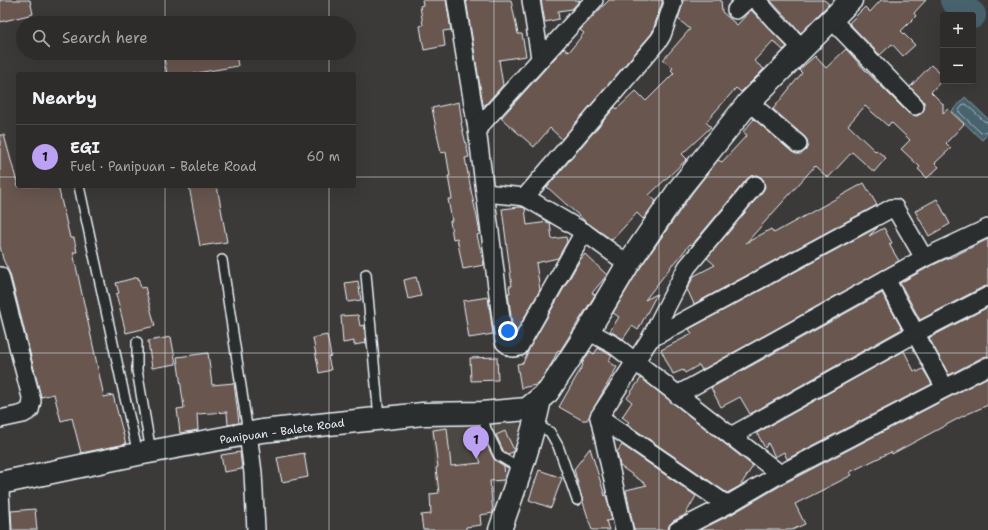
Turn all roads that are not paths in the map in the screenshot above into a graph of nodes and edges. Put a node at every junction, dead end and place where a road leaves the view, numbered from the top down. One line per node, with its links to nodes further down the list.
1 (456, 0): 12 (street)
2 (531, 0): 9 (street)
3 (594, 0): 9 (street)
4 (672, 0): 17 (street)
5 (754, 0): 8 (street)
6 (851, 0): 7 (main road)
7 (831, 19): 8 (main road); 11 (street)
8 (802, 48): 10 (main road)
9 (540, 58): 12 (street)
10 (749, 102): 13 (street); 22 (main road)
11 (915, 106)
12 (477, 128): 16 (street)
13 (798, 144)
14 (755, 184): 29 (street)
15 (79, 188): 43 (lane)
16 (485, 193): 17 (street); 19 (street)
17 (525, 196): 19 (street)
18 (988, 228): 20 (street)
19 (584, 232): 22 (street)
20 (924, 258): 25 (street); 29 (street)
21 (222, 260): 41 (lane)
22 (628, 264): 27 (main road)
23 (366, 274): 38 (lane)
24 (0, 276): 39 (street)
25 (886, 279): 28 (street); 34 (street)
26 (988, 296): 28 (street)
27 (588, 331): 31 (street); 35 (main road)
28 (916, 333): 33 (street); 42 (street)
29 (650, 339): 31 (street)
30 (137, 342): 43 (lane)
31 (634, 362): 34 (street); 37 (street)
32 (988, 366): 33 (street)
33 (945, 388): 45 (street)
34 (678, 395): 42 (street)
35 (540, 399): 36 (main road, Panipuan - Balete Road); 40 (main road)
36 (482, 413): 38 (main road, Panipuan - Balete Road); 44 (lane)
37 (599, 416): 49 (street); 53 (street)
38 (379, 418): 41 (main road, Panipuan - Balete Road)
39 (0, 419)
40 (535, 424): 44 (main road); 48 (lane)
41 (248, 433): 43 (main road, Panipuan - Balete Road); 51 (street)
42 (731, 436): 45 (street)
43 (145, 453): 46 (main road, Panipuan - Balete Road)
44 (521, 469): 52 (main road)
45 (780, 474): 49 (street)
46 (0, 483)
47 (0, 491): 50 (street)
48 (577, 500)
49 (727, 505): 54 (street)
50 (2, 530)
51 (256, 530)
52 (500, 530)
53 (624, 530)
54 (678, 530)

